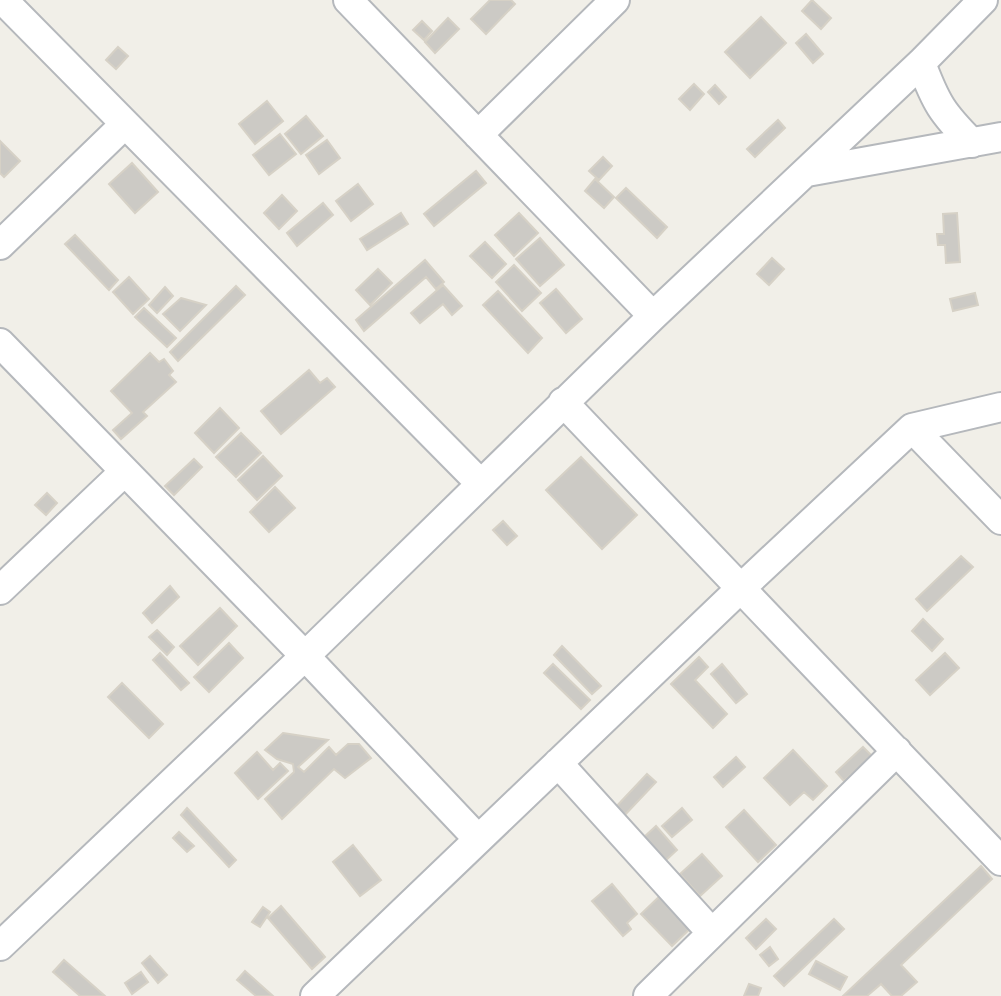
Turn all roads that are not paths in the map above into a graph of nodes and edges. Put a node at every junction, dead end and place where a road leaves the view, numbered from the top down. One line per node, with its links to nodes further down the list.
1 (3, 0): 6 (street)
2 (348, 0): 7 (street)
3 (615, 0): 7 (street)
4 (983, 0): 5 (street)
5 (921, 63): 9 (street); 10 (street)
6 (125, 124): 11 (street); 18 (street)
7 (478, 135): 12 (street)
8 (1001, 137): 9 (street)
9 (972, 143): 10 (street)
10 (807, 172): 12 (street)
11 (0, 245)
12 (653, 316): 14 (street)
13 (0, 343): 17 (street)
14 (563, 402): 18 (street); 20 (street)
15 (1001, 407): 16 (street)
16 (912, 428): 19 (street); 20 (street)
17 (124, 472): 21 (street); 22 (street)
18 (480, 483): 22 (street)
19 (1001, 520)
20 (741, 588): 23 (street); 24 (street)
21 (0, 590)
22 (305, 656): 25 (street); 28 (street)
23 (897, 751): 26 (street); 27 (street)
24 (558, 763): 25 (street); 27 (street)
25 (478, 839): 29 (street)
26 (1001, 861)
27 (712, 933): 30 (street)
28 (0, 946)
29 (315, 996)
30 (648, 996)

